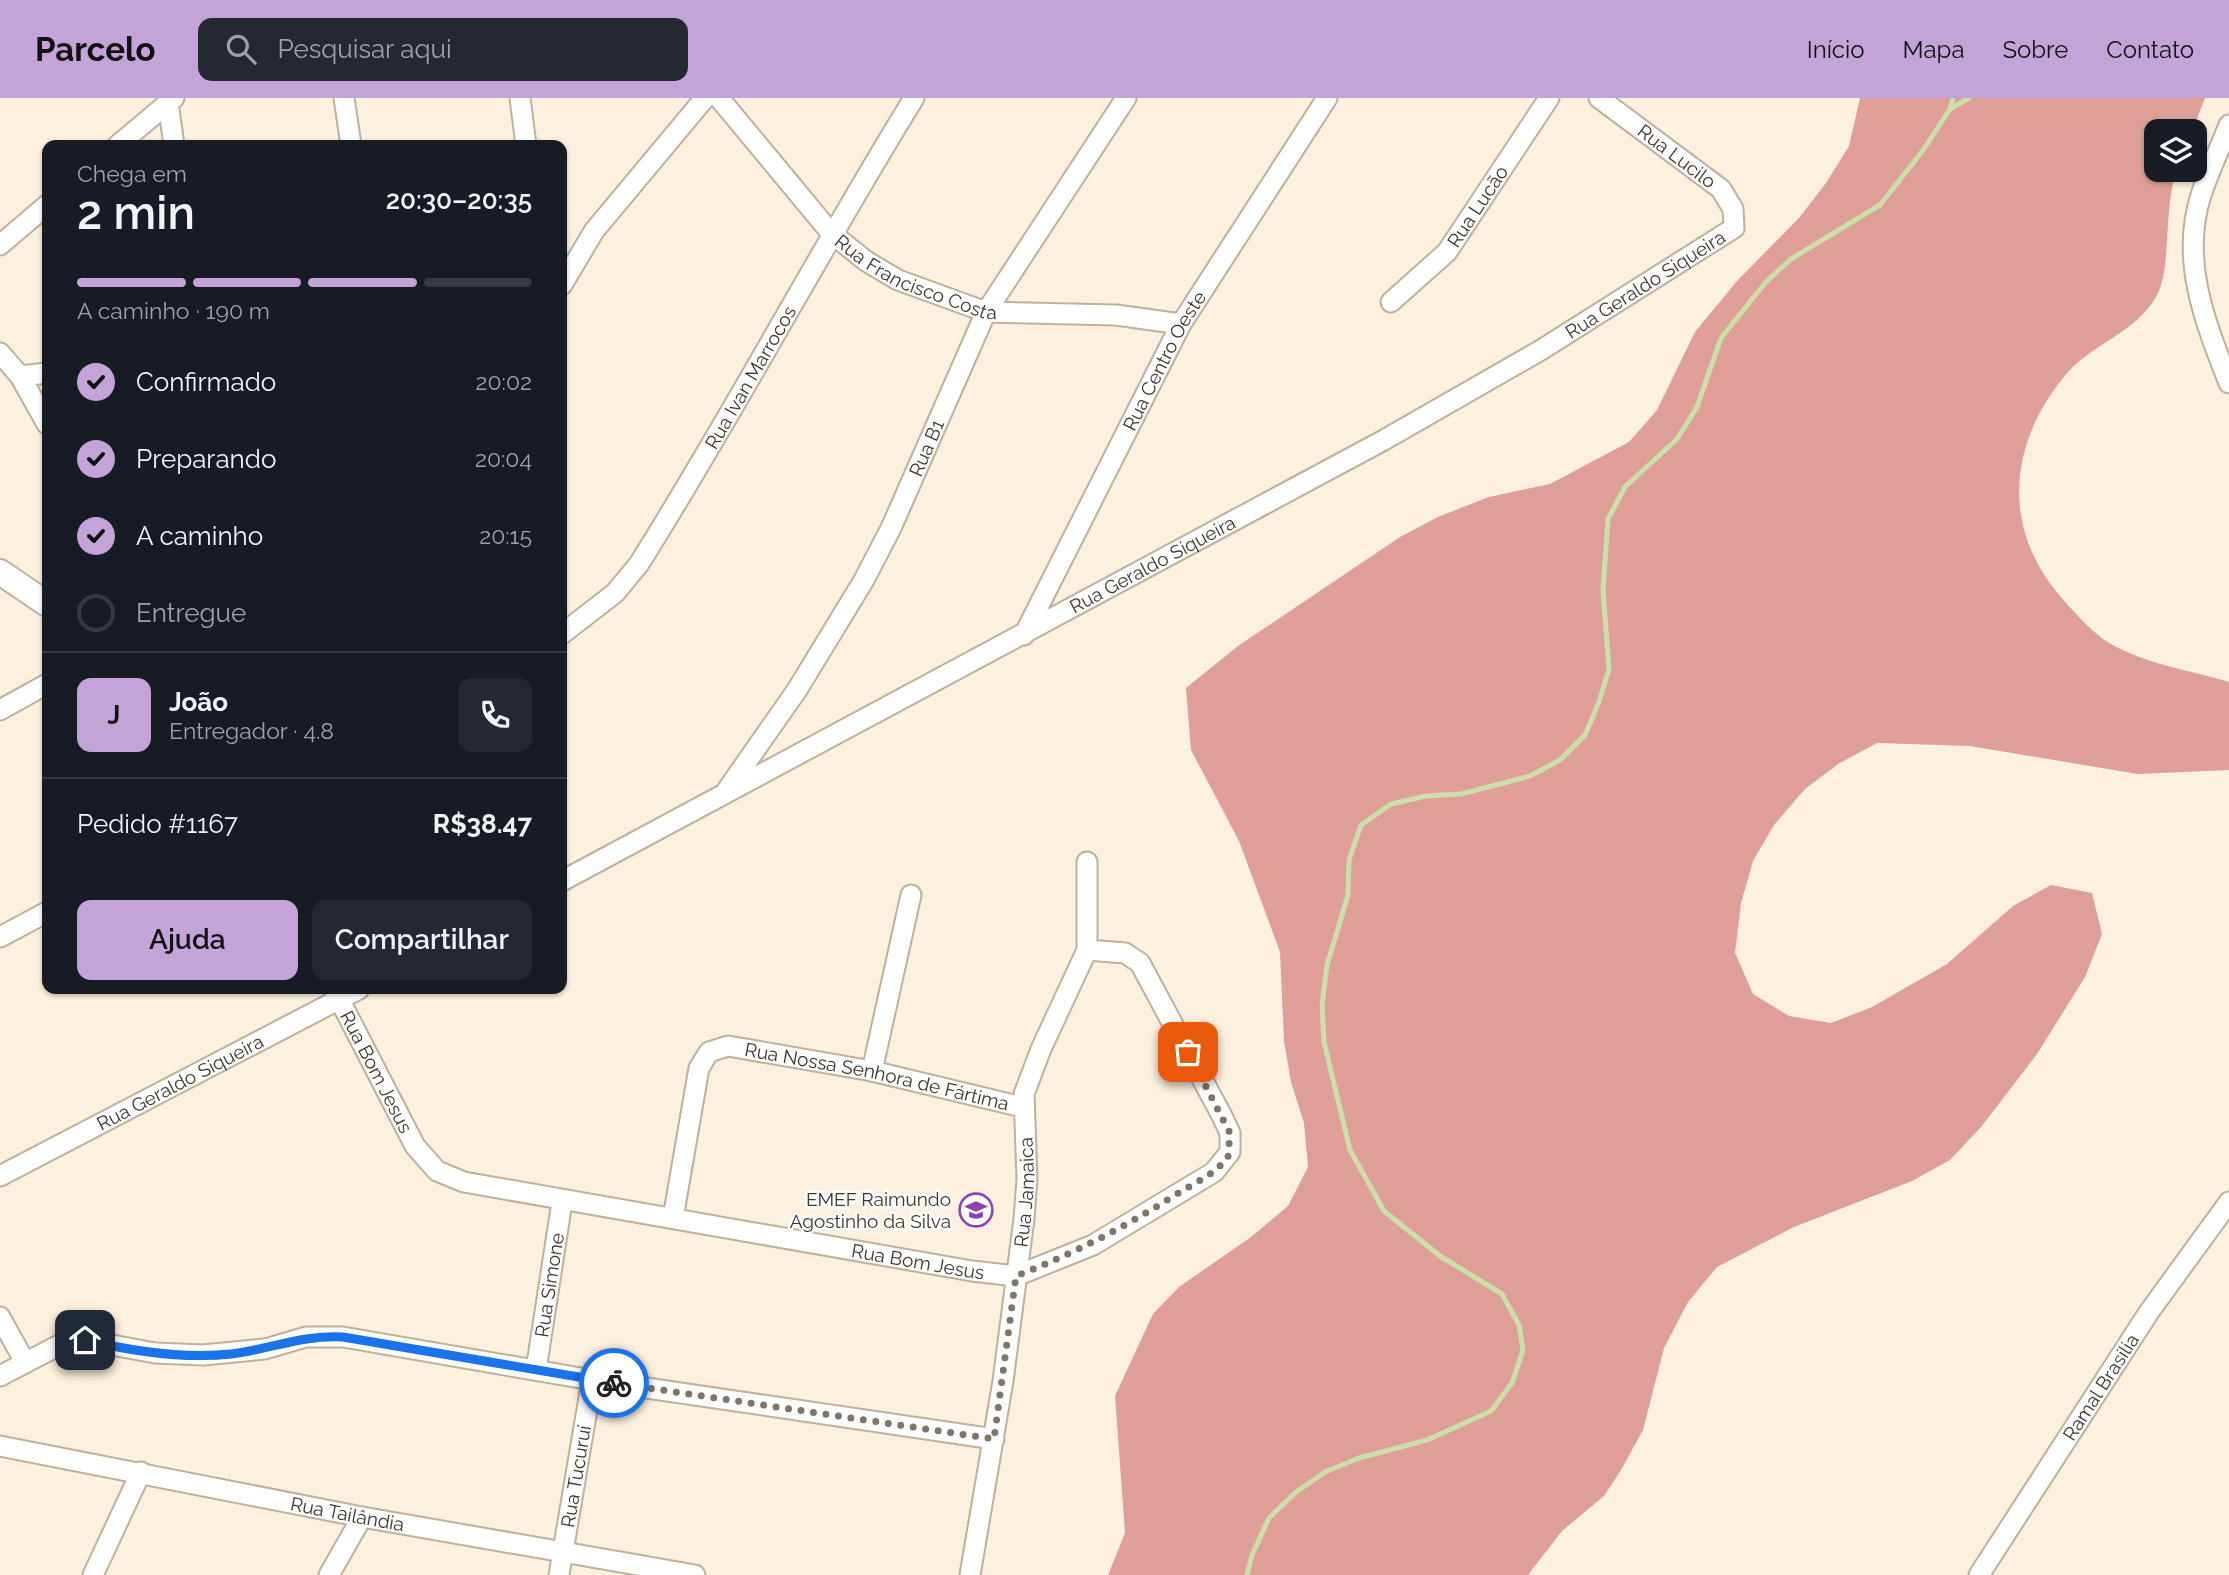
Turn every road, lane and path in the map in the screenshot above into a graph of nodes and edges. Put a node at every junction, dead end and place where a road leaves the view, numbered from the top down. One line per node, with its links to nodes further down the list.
1 (344, 98): 16 (street)
2 (520, 98): 17 (street)
3 (686, 98): 12 (street)
4 (705, 98): 12 (street)
5 (719, 98): 20 (street, Rua Francisco Costa)
6 (914, 98): 20 (street, Rua Ivan Marrocos)
7 (1126, 98): 24 (street, Rua B1)
8 (1327, 98): 25 (street, Rua Centro Oeste)
9 (1549, 98): 23 (street, Rua Lucão)
10 (1599, 98): 19 (street, Rua Lucilo)
11 (171, 101): 14 (street); 15 (street)
12 (686, 120): 22 (street)
13 (2229, 125): 29 (street)
14 (124, 140)
15 (174, 140)
16 (350, 140)
17 (525, 140)
18 (42, 209): 21 (street)
19 (1734, 228): 34 (street, Rua Geraldo Siqueira)
20 (831, 233): 24 (street, Rua Francisco Costa); 33 (street, Rua Ivan Marrocos)
21 (0, 245)
22 (567, 277)
23 (1391, 302)
24 (986, 312): 25 (street, Rua Francisco Costa); 37 (street, Rua B1)
25 (1181, 324): 34 (street, Rua Centro Oeste)
26 (0, 353): 28 (street)
27 (42, 374): 28 (street)
28 (20, 376): 30 (street)
29 (2229, 383)
30 (42, 415)
31 (0, 572): 32 (street)
32 (42, 601)
33 (567, 631)
34 (1024, 635): 37 (street, Rua Geraldo Siqueira)
35 (42, 687): 36 (street)
36 (0, 710)
37 (724, 794): 39 (street, Rua Geraldo Siqueira)
38 (1087, 862): 43 (street, Rua Jamaica)
39 (567, 878)
40 (911, 895): 45 (street)
41 (42, 915): 42 (street)
42 (0, 937)
43 (1087, 950): 46 (street, Rua Jamaica); 51 (street, Rua Bom Jesus)
44 (336, 994): 47 (street, Rua Geraldo Siqueira); 48 (street, Rua Bom Jesus)
45 (872, 1071): 46 (street, Rua Nossa Senhora de Fártima); 50 (street, Rua Nossa Senhora de Fártima)
46 (1022, 1107): 51 (street, Rua Jamaica)
47 (0, 1176)
48 (562, 1202): 50 (street, Rua Bom Jesus); 54 (street, Rua Simone)
49 (2229, 1202): 67 (street, Ramal Brasília)
50 (673, 1218): 51 (street, Rua Bom Jesus)
51 (1016, 1276): 57 (street, Rua Jamaica)
52 (0, 1317): 53 (street)
53 (26, 1362): 54 (street); 55 (street)
54 (536, 1370): 56 (street)
55 (0, 1376)
56 (592, 1380): 57 (street); 61 (street, Rua Tucuruí)
57 (994, 1439): 66 (street, Rua Jamaica)
58 (0, 1446): 59 (street, Rua Tailândia)
59 (141, 1472): 60 (street, Rua Tailândia); 62 (street)
60 (362, 1517): 61 (street, Rua Tailândia); 63 (street)
61 (564, 1550): 64 (street, Rua Tucuruí); 65 (street, Rua Tailândia)
62 (93, 1575)
63 (329, 1575)
64 (559, 1575)
65 (695, 1575)
66 (970, 1575)
67 (1979, 1575)

